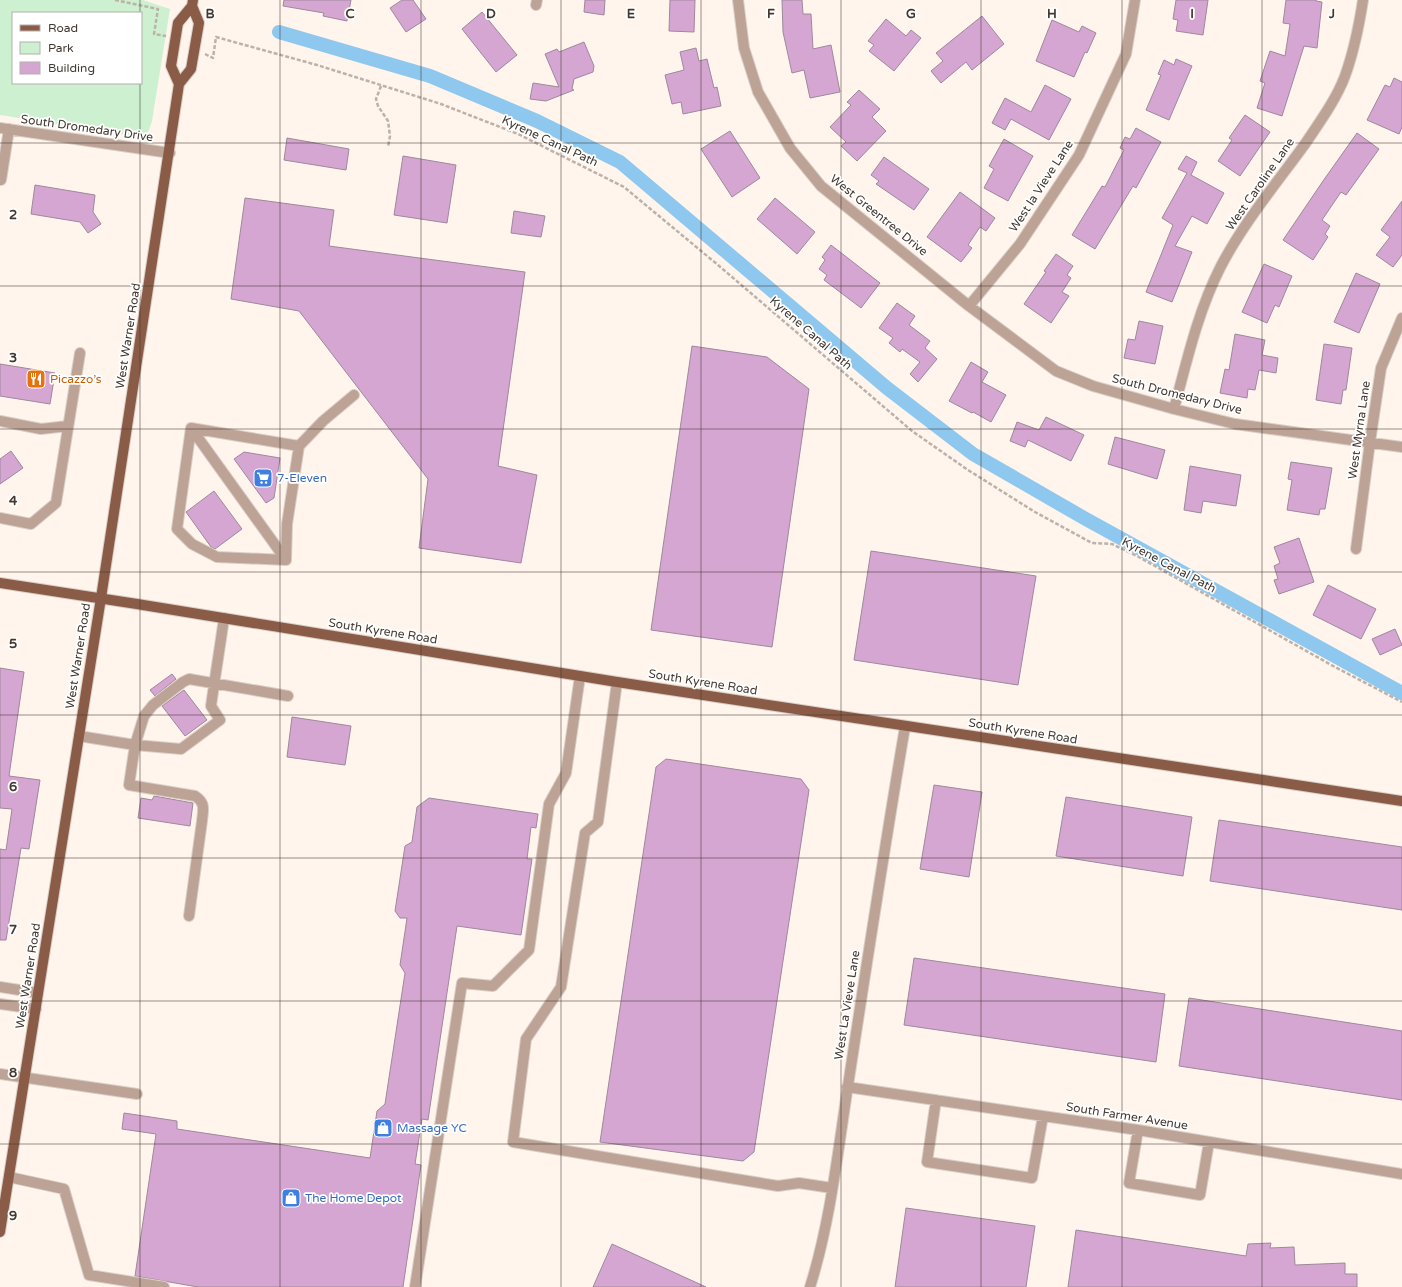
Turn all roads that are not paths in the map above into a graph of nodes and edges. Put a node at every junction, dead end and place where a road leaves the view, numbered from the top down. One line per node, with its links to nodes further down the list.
1 (738, 0): 9 (street, West Greentree Drive)
2 (1134, 0): 9 (street, West la Vieve Lane)
3 (1363, 0): 13 (street, West Caroline Lane)
4 (192, 3): 5 (main road); 5 (main road)
5 (179, 84): 7 (main road, West Warner Road)
6 (4, 129): 7 (street, South Dromedary Drive); 8 (street)
7 (170, 153): 24 (main road, West Warner Road)
8 (1, 180)
9 (969, 306): 13 (street, South Dromedary Drive)
10 (1402, 318): 17 (street, West Myrna Lane)
11 (80, 353): 15 (street)
12 (354, 395): 18 (street)
13 (1174, 409): 17 (street, South Dromedary Drive)
14 (0, 421): 15 (street)
15 (68, 426): 20 (street)
16 (191, 428): 18 (street); 22 (street); 22 (street)
17 (1370, 442): 19 (street, South Dromedary Drive); 21 (street, West Myrna Lane)
18 (299, 446): 22 (street)
19 (1402, 447)
20 (0, 518)
21 (1356, 549)
22 (286, 560)
23 (0, 584): 24 (main road, South Kyrene Road)
24 (101, 598): 25 (main road, South Kyrene Road); 31 (main road, West Warner Road)
25 (224, 618): 26 (main road, South Kyrene Road); 28 (street)
26 (580, 676): 27 (main road, South Kyrene Road); 53 (street)
27 (617, 682): 30 (main road, South Kyrene Road); 49 (street)
28 (214, 684): 29 (street); 32 (street); 32 (street)
29 (288, 696)
30 (905, 727): 33 (main road, South Kyrene Road); 41 (street, West La Vieve Lane)
31 (79, 736): 32 (street); 36 (main road, West Warner Road)
32 (135, 744): 34 (street)
33 (1402, 801)
34 (189, 916)
35 (0, 987): 36 (street)
36 (38, 993): 38 (main road, West Warner Road)
37 (0, 1004): 38 (street)
38 (36, 1009): 40 (main road, West Warner Road)
39 (0, 1074): 40 (street)
40 (25, 1078): 42 (street); 48 (main road, West Warner Road)
41 (847, 1087): 43 (street, South Farmer Avenue); 49 (street, West La Vieve Lane)
42 (137, 1094)
43 (936, 1100): 44 (street, South Farmer Avenue); 44 (street)
44 (1042, 1116): 45 (street, South Farmer Avenue)
45 (1138, 1130): 46 (street, South Farmer Avenue); 46 (street)
46 (1209, 1142): 47 (street, South Farmer Avenue)
47 (1402, 1174)
48 (9, 1178): 50 (main road, West Warner Road); 52 (street)
49 (832, 1188): 54 (street, West La Vieve Lane)
50 (3, 1198): 51 (main road, West Warner Road)
51 (0, 1232)
52 (164, 1287)
53 (415, 1287)
54 (810, 1287)

